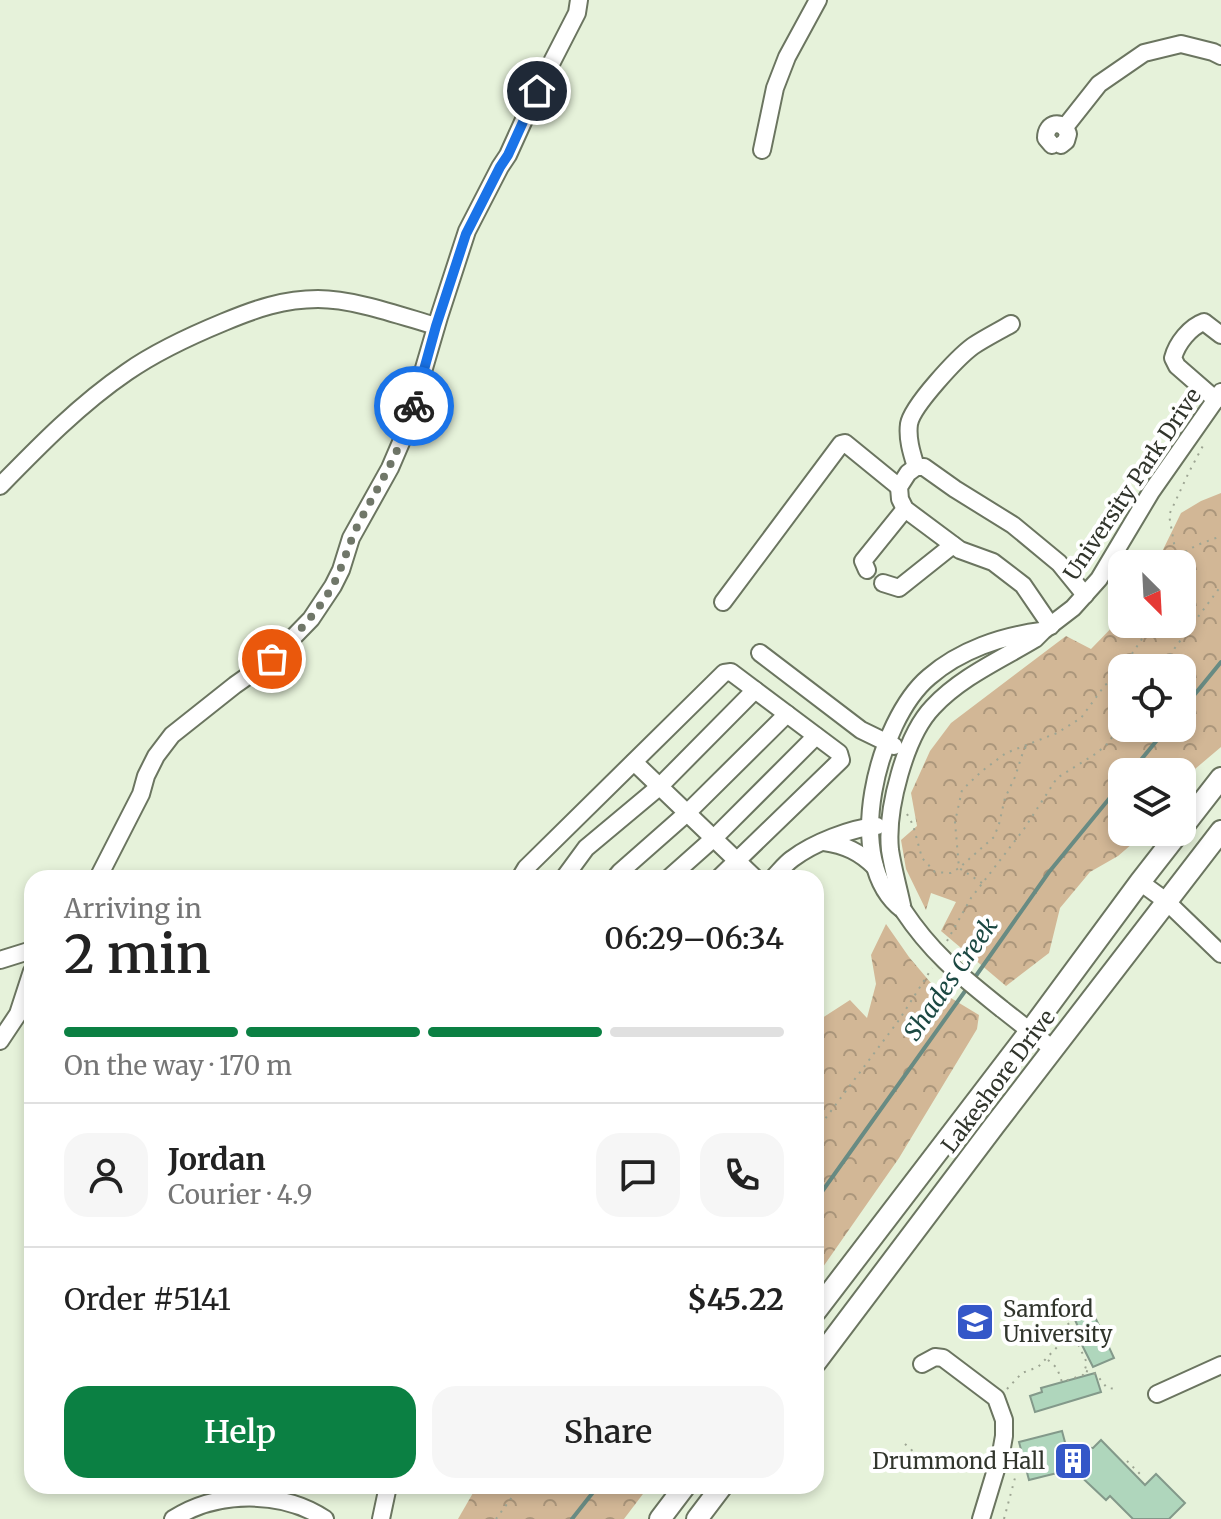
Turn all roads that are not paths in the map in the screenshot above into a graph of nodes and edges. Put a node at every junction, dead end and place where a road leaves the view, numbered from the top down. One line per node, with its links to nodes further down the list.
1 (579, 0): 7 (street)
2 (818, 0): 5 (street)
3 (1221, 56): 4 (street)
4 (1056, 145)
5 (762, 150)
6 (1011, 324): 10 (street)
7 (436, 326): 11 (street); 41 (street)
8 (1221, 335): 9 (street)
9 (1218, 396): 17 (street, University Park Drive)
10 (916, 467): 12 (street); 17 (street)
11 (0, 486)
12 (899, 487): 13 (street); 18 (street)
13 (905, 509): 14 (street); 15 (street)
14 (953, 545): 16 (street); 19 (street)
15 (867, 570)
16 (883, 583)
17 (1085, 595): 19 (street, University Park Drive)
18 (723, 602)
19 (1047, 628): 20 (street, University Park Drive); 22 (street, University Park Drive)
20 (969, 651): 22 (street); 26 (street, University Park Drive)
21 (760, 653): 26 (street)
22 (982, 670): 27 (street, University Park Drive)
23 (755, 690): 24 (street); 28 (street); 30 (street)
24 (787, 714): 25 (street); 32 (street)
25 (816, 736): 36 (street); 39 (street)
26 (887, 743): 27 (street); 34 (street, University Park Drive)
27 (907, 751): 33 (street, University Park Drive)
28 (634, 762): 30 (street); 42 (street)
29 (1221, 778): 31 (main road, Lakeshore Drive)
30 (659, 787): 32 (street); 43 (street)
31 (1196, 810)
32 (687, 813): 36 (street); 44 (street)
33 (891, 820): 34 (street); 51 (street, University Park Drive)
34 (870, 826): 37 (street); 40 (street, University Park Drive)
35 (1221, 831): 50 (main road, Lakeshore Drive)
36 (714, 838): 39 (street); 45 (street)
37 (824, 842): 40 (street); 48 (street)
38 (1168, 846): 49 (main road, Lakeshore Drive)
39 (738, 861): 46 (street); 47 (street)
40 (876, 868): 51 (street, University Park Drive)
41 (102, 870)
42 (525, 870)
43 (570, 870)
44 (622, 870)
45 (678, 870)
46 (728, 870)
47 (747, 870)
48 (781, 870)
49 (1140, 882): 50 (street); 56 (main road, Lakeshore Drive)
50 (1166, 901): 53 (street); 58 (main road, Lakeshore Drive)
51 (903, 910): 56 (street, University Park Drive, bridge)
52 (24, 952): 54 (street)
53 (1221, 954)
54 (0, 960)
55 (24, 996): 57 (street)
56 (1030, 1031): 58 (street, University Park Drive); 59 (main road, Lakeshore Drive)
57 (0, 1041)
58 (1053, 1049): 60 (main road, Lakeshore Drive)
59 (824, 1301)
60 (824, 1351)
61 (922, 1364): 72 (street)
62 (1221, 1365): 63 (street)
63 (1157, 1394)
64 (386, 1494): 69 (street)
65 (679, 1494): 70 (main road)
66 (716, 1494): 71 (main road)
67 (173, 1519): 68 (street)
68 (325, 1519)
69 (381, 1519)
70 (660, 1519)
71 (697, 1519)
72 (981, 1519)

